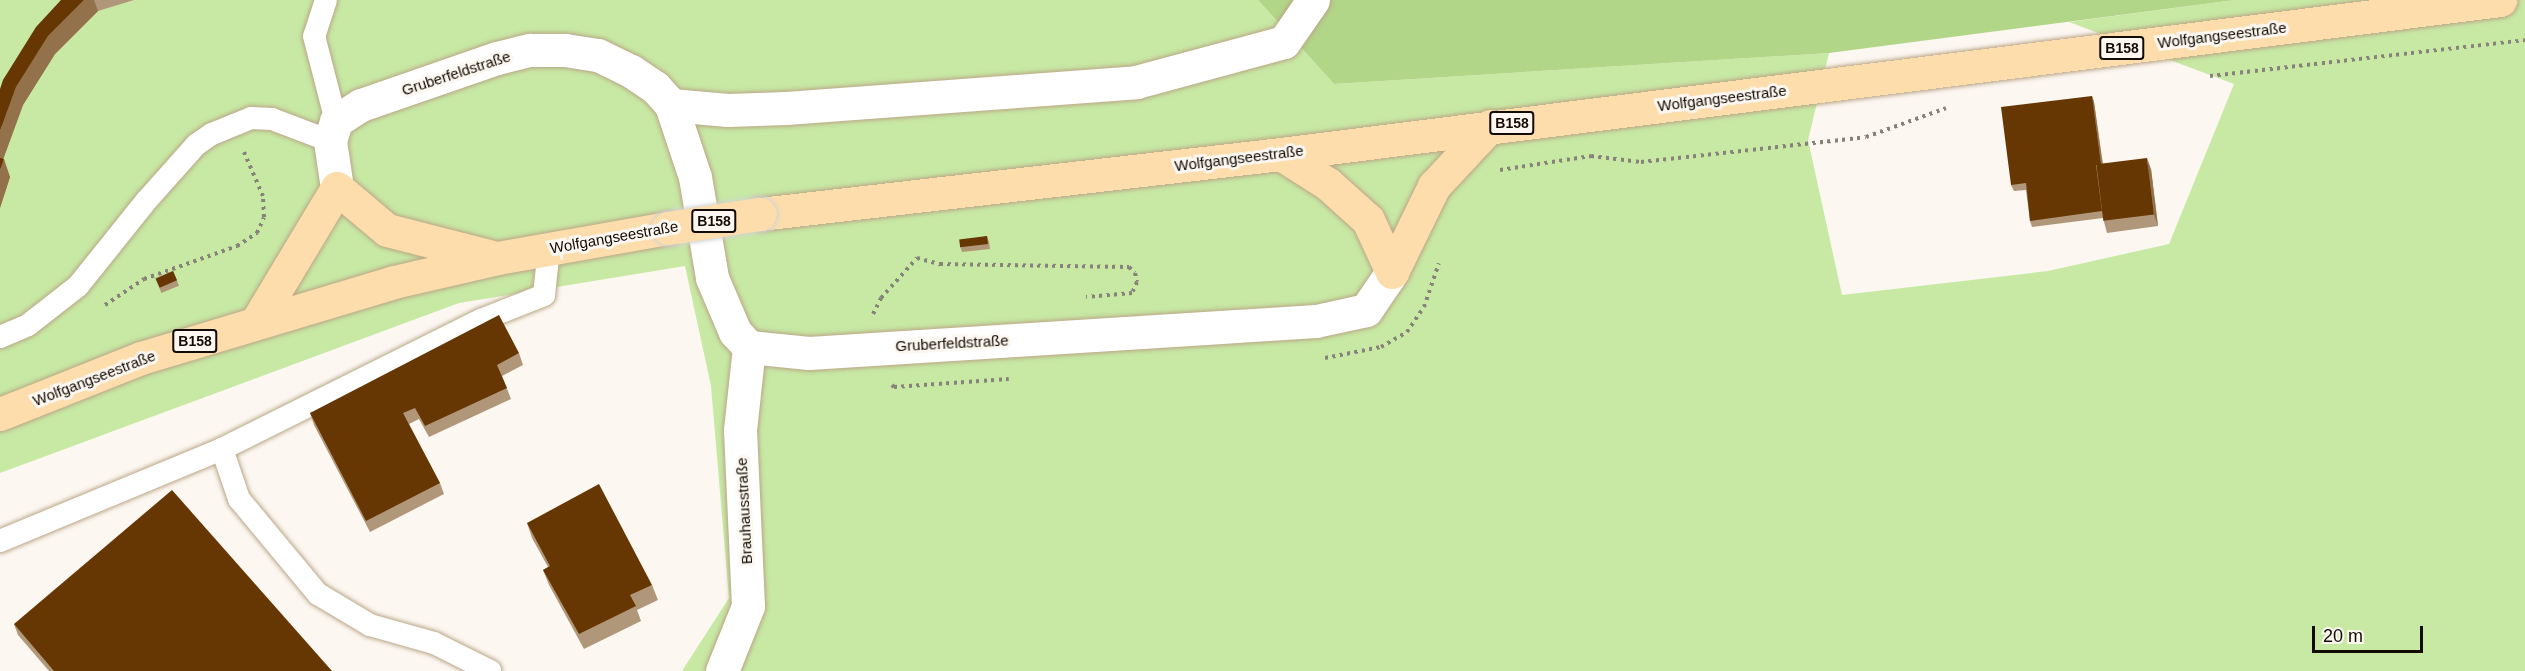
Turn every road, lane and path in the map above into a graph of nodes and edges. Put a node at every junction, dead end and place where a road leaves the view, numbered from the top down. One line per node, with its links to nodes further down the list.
1 (326, 0): 10 (lane)
2 (1313, 0): 6 (street)
3 (2500, 0): 9 (main road, Wolfgangseestraße / B158)
4 (2525, 40): 5 (path)
5 (2204, 76)
6 (671, 105): 10 (street, Gruberfeldstraße); 23 (street, Gruberfeldstraße)
7 (1949, 107): 12 (path)
8 (231, 124): 10 (lane); 19 (path); 22 (lane)
9 (1490, 126): 11 (main road, Wolfgangseestraße / B158); 17 (main road)
10 (333, 131): 13 (street)
11 (1281, 154): 14 (main road, Wolfgangseestraße / B158, bridge); 17 (main road)
12 (1491, 177)
13 (337, 188): 16 (main road); 21 (main road)
14 (549, 248): 16 (main road, Wolfgangseestraße / B158); 28 (lane)
15 (1441, 256): 25 (path)
16 (498, 258): 21 (main road, Wolfgangseestraße / B158)
17 (1392, 272): 24 (street, Gruberfeldstraße)
18 (1074, 298): 20 (path)
19 (99, 309)
20 (873, 314)
21 (257, 321): 27 (main road, Wolfgangseestraße / B158)
22 (0, 338)
23 (749, 347): 24 (street, Gruberfeldstraße); 31 (street, Brauhausstraße)
24 (870, 348): 26 (path)
25 (1316, 359)
26 (1011, 379)
27 (0, 414)
28 (222, 449): 29 (lane); 30 (lane)
29 (0, 541)
30 (490, 671)
31 (722, 671)

